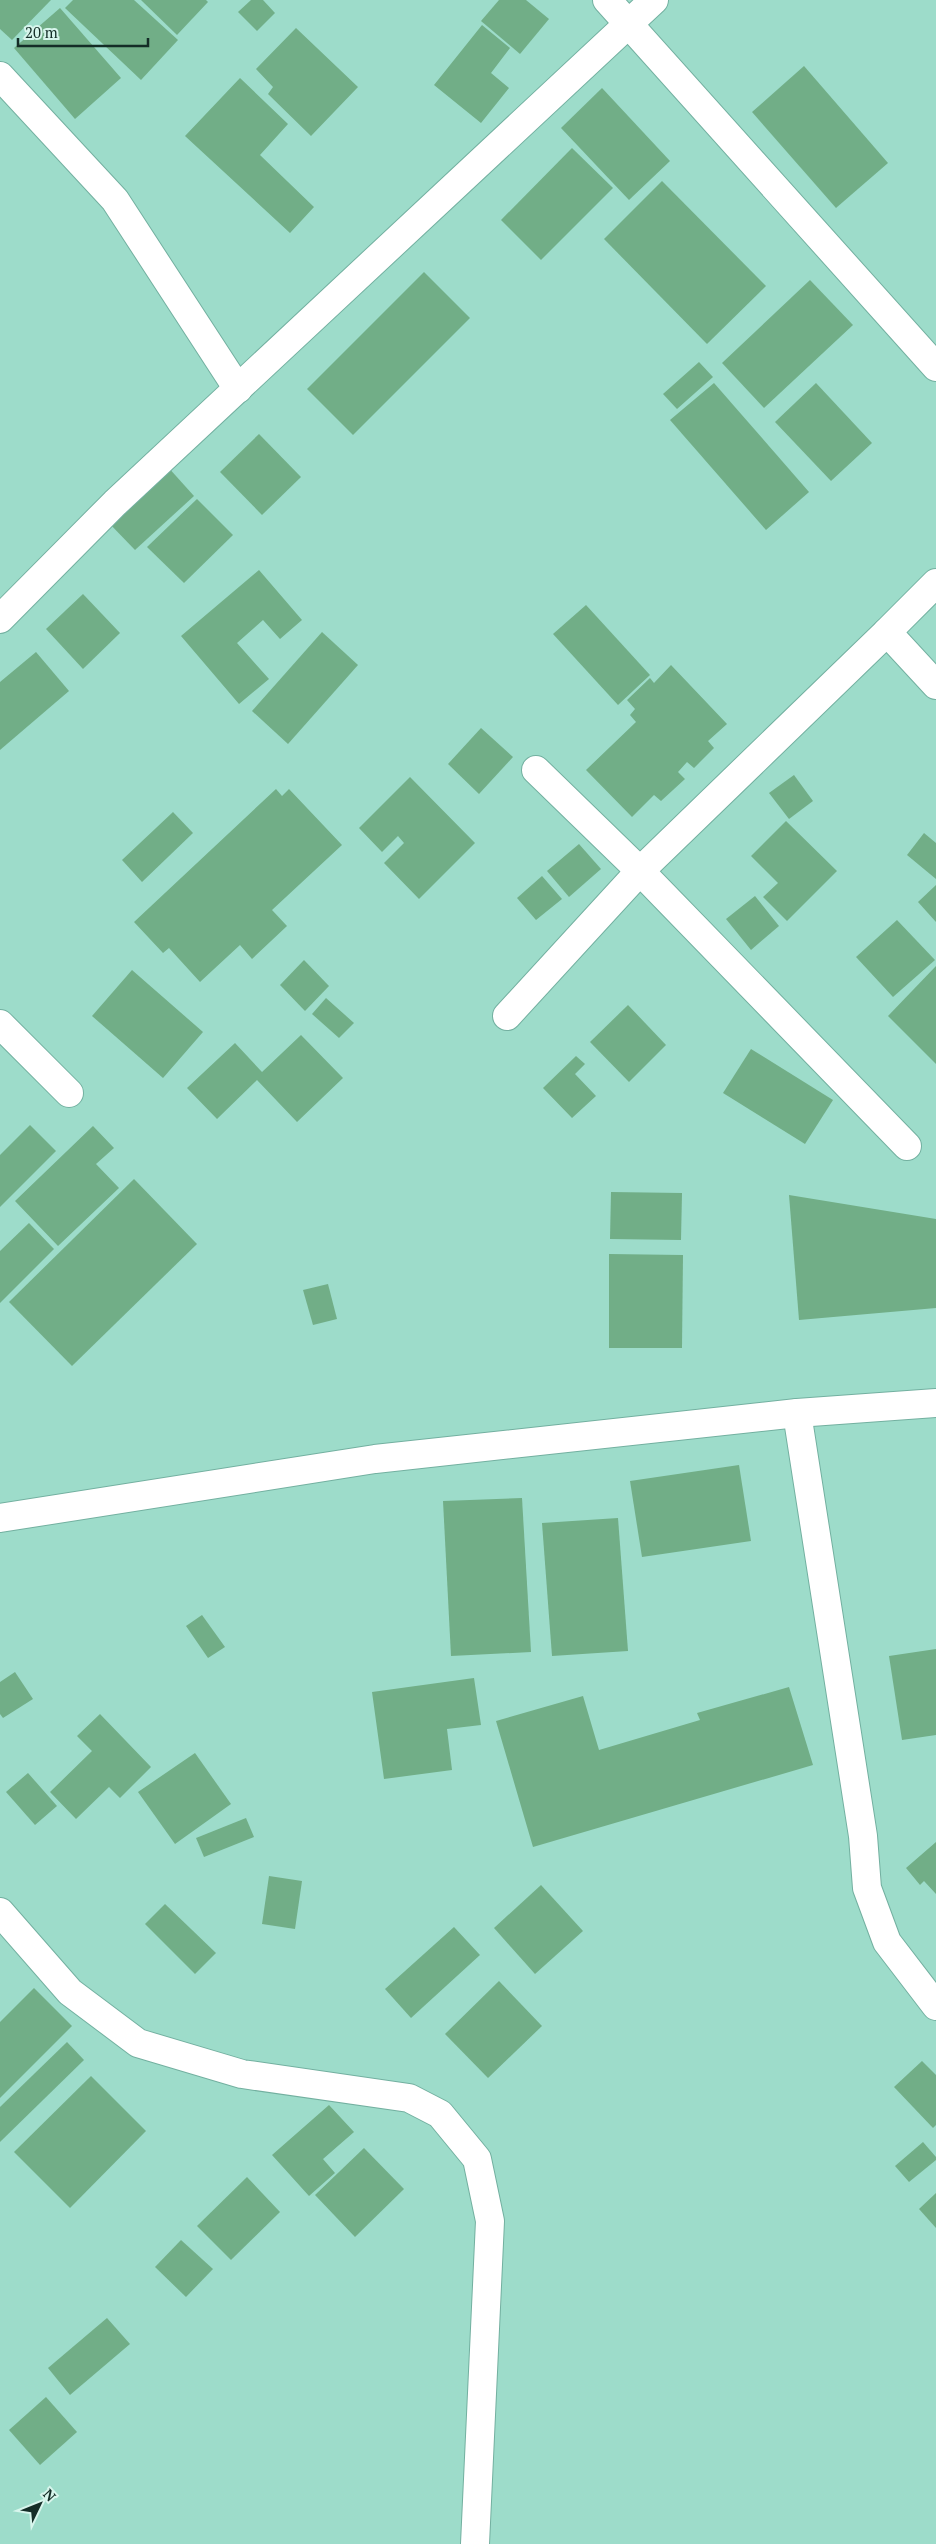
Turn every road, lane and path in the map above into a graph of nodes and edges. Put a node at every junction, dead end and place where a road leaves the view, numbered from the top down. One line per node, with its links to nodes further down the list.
1 (607, 0): 3 (street)
2 (654, 0): 3 (street)
3 (628, 25): 5 (street); 6 (street)
4 (0, 76): 6 (street)
5 (936, 367)
6 (238, 389): 8 (street)
7 (936, 583): 9 (street)
8 (0, 619)
9 (887, 632): 10 (street); 12 (street)
10 (936, 685)
11 (536, 770): 12 (street)
12 (640, 871): 13 (street); 16 (street)
13 (507, 1016)
14 (0, 1024): 15 (street)
15 (69, 1093)
16 (907, 1146)
17 (936, 1403): 18 (street)
18 (797, 1413): 19 (street); 21 (street)
19 (4, 1521)
20 (0, 1912): 22 (street)
21 (936, 2006)
22 (476, 2544)

